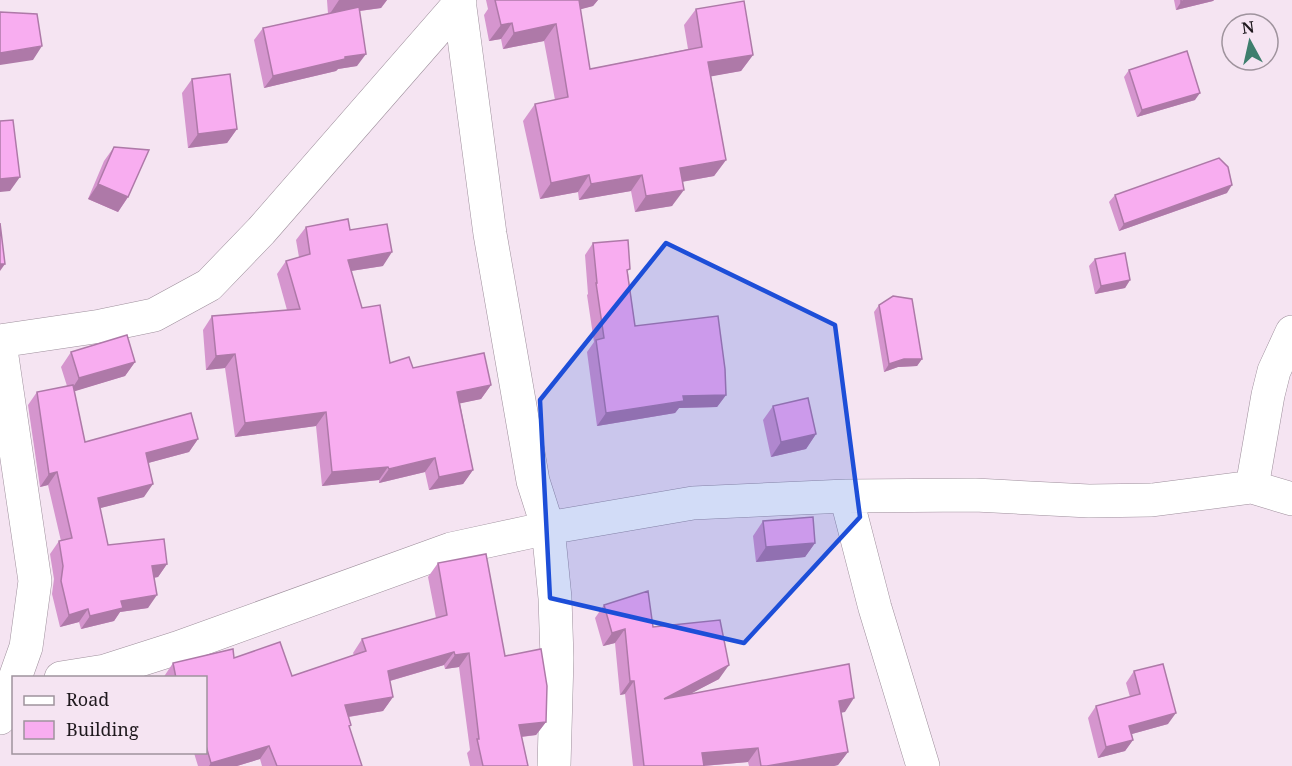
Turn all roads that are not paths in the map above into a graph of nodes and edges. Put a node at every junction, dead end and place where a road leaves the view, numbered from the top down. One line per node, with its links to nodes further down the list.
1 (460, 2): 3 (street); 7 (street)
2 (1292, 332): 4 (street)
3 (0, 342): 8 (street)
4 (1252, 487): 5 (street); 6 (street)
5 (846, 496): 7 (street); 13 (street)
6 (1292, 499)
7 (548, 528): 9 (street); 12 (street)
8 (16, 676)
9 (74, 676)
10 (12, 687): 11 (street)
11 (0, 718)
12 (555, 766)
13 (923, 766)

